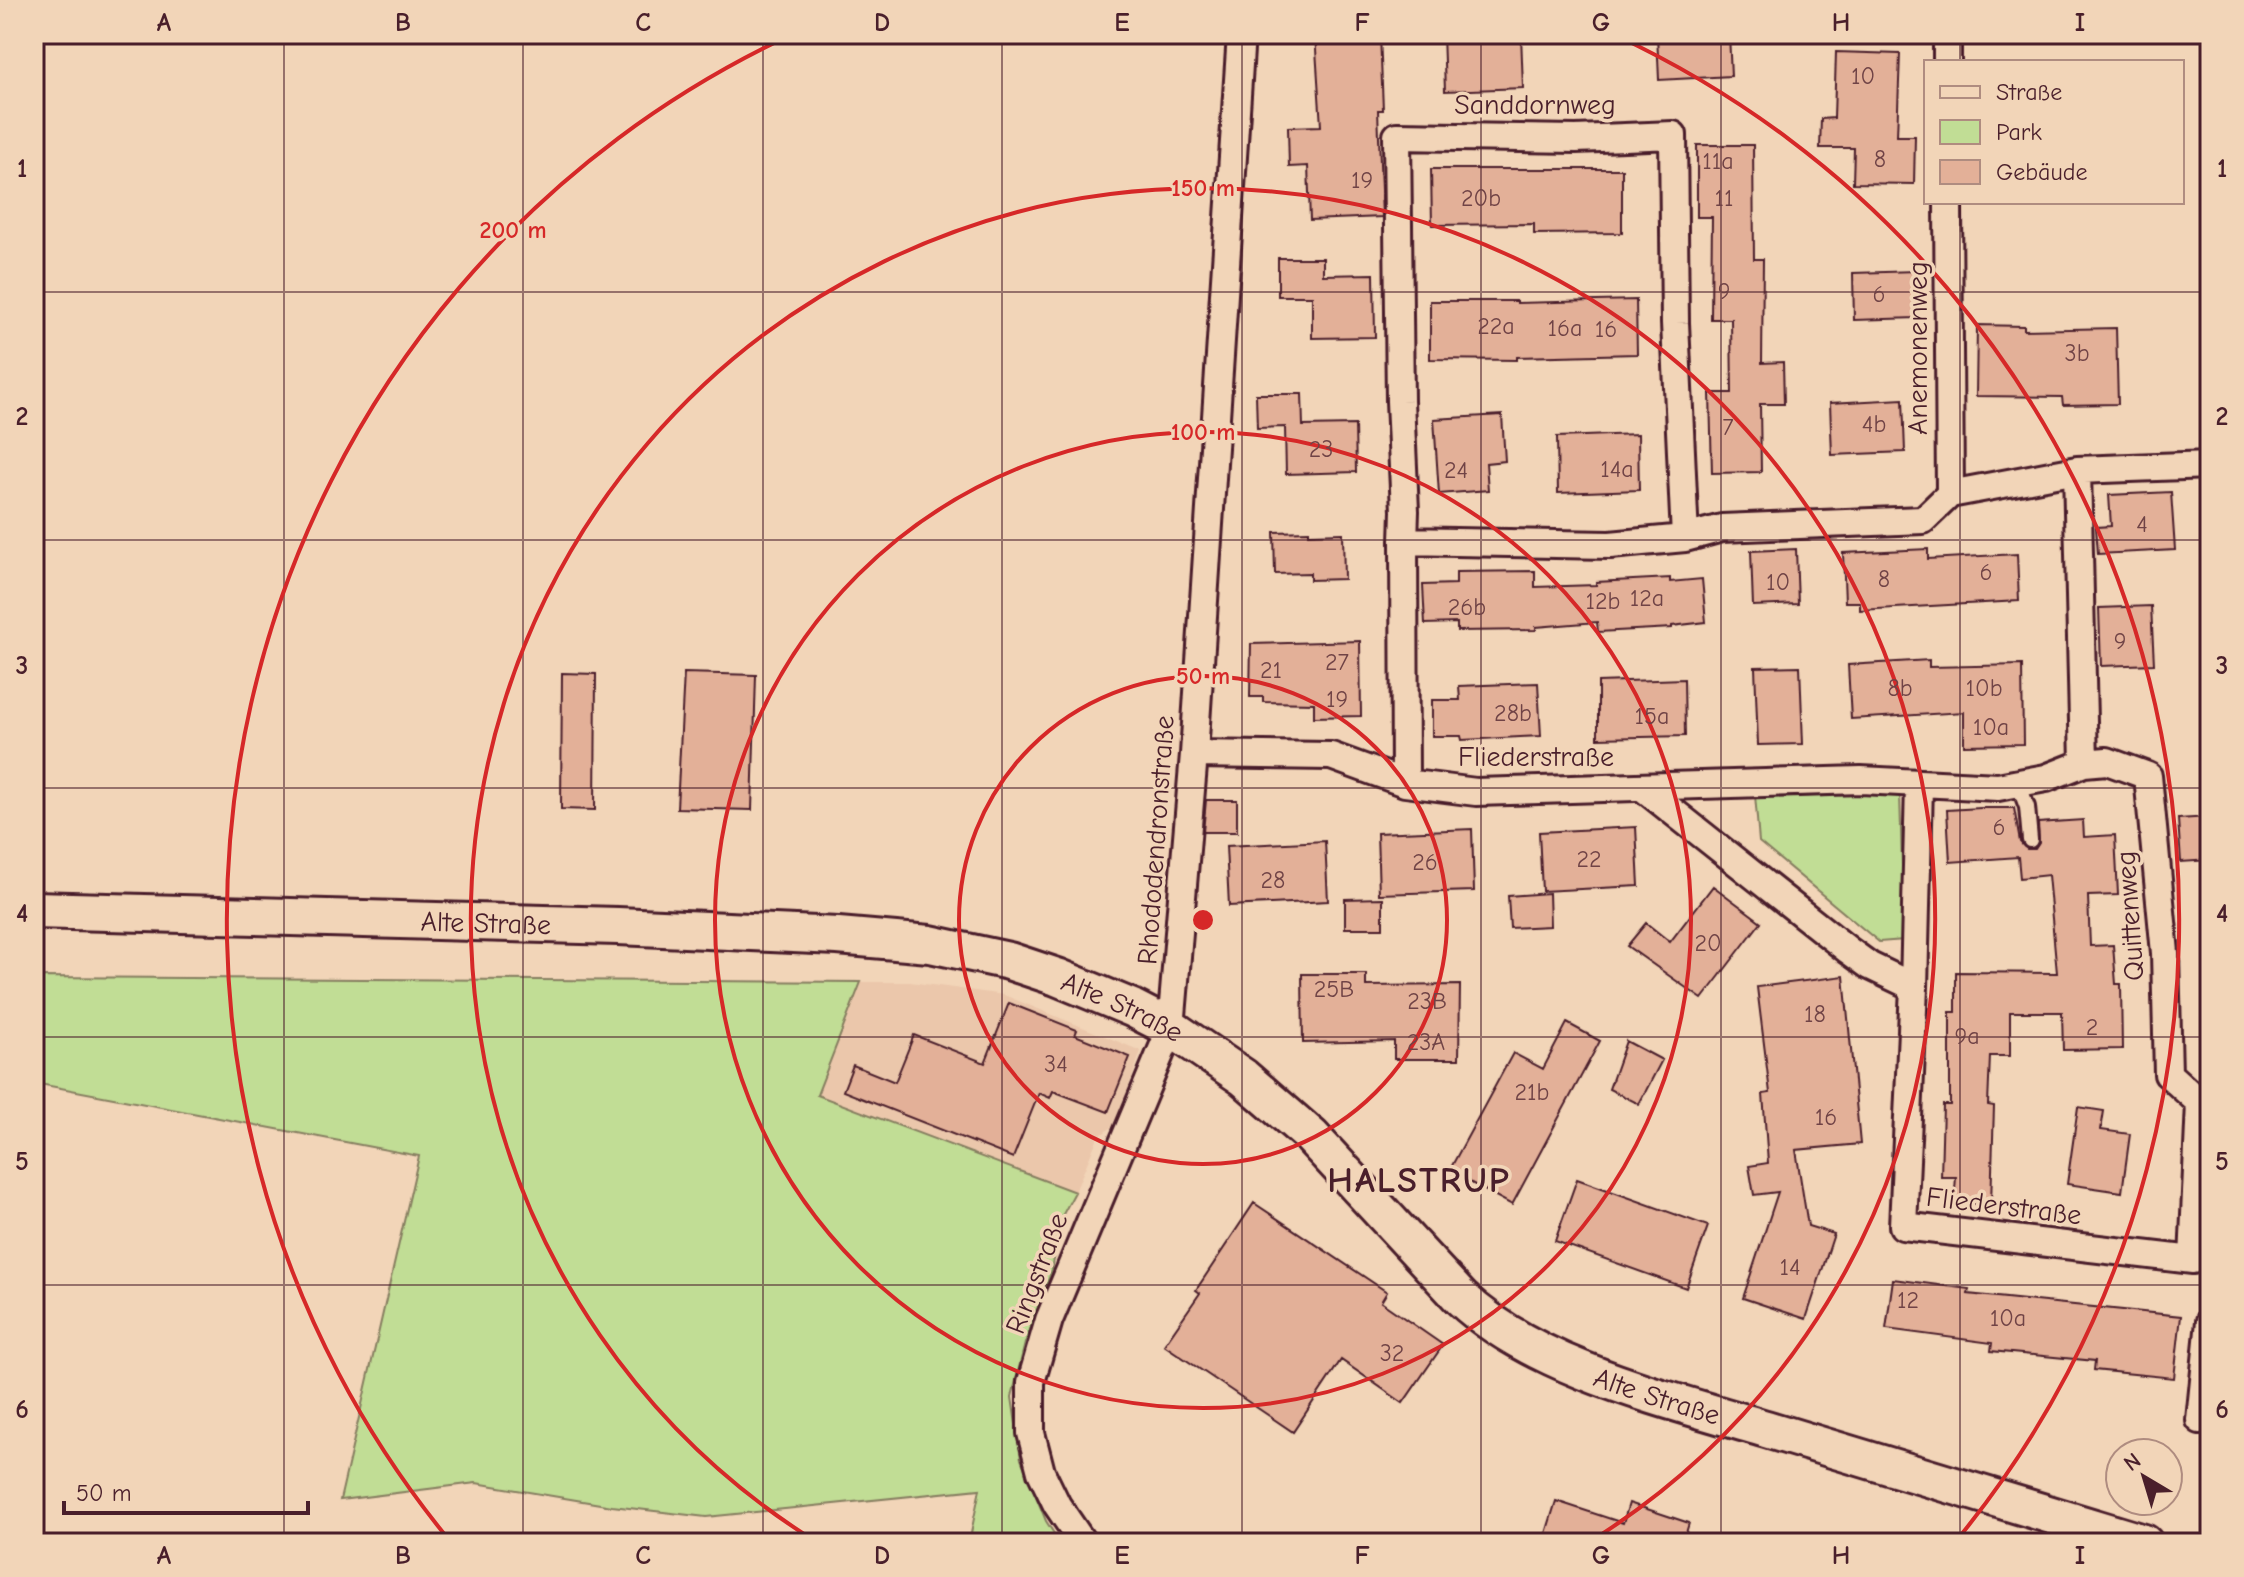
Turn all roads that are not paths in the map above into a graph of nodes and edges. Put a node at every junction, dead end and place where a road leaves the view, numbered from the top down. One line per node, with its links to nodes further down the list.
1 (1241, 34): 10 (street, Rhododendronstraße)
2 (1947, 34): 3 (street)
3 (1947, 60)
4 (1948, 204): 7 (street, Anemonenweg)
5 (2210, 465): 6 (street)
6 (2077, 470): 7 (street); 11 (street)
7 (1950, 494): 8 (street)
8 (1685, 538): 9 (street); 9 (street, Sanddornweg)
9 (1404, 541): 13 (street, Sanddornweg)
10 (1194, 754): 13 (street, Fliederstraße); 20 (street, Rhododendronstraße)
11 (2084, 763): 14 (street, Quittenweg); 21 (street, Quittenweg)
12 (1861, 780): 15 (street, Quittenweg); 16 (street, Fliederstraße)
13 (1405, 783): 16 (street, Fliederstraße)
14 (2018, 783): 15 (street, Quittenweg); 17 (lane)
15 (1919, 785): 19 (street, Fliederstraße)
16 (1642, 787): 19 (street, Fliederstraße)
17 (2030, 840)
18 (34, 910): 20 (street, Alte Straße)
19 (1914, 987): 22 (street, Fliederstraße)
20 (1171, 1028): 25 (street, Alte Straße); 26 (street, Ringstraße)
21 (2205, 1103): 22 (street, Fliederstraße)
22 (2201, 1268)
23 (2210, 1321): 24 (street)
24 (2200, 1420)
25 (2064, 1531): 27 (street, Alte Straße)
26 (1083, 1543)
27 (2144, 1543)

